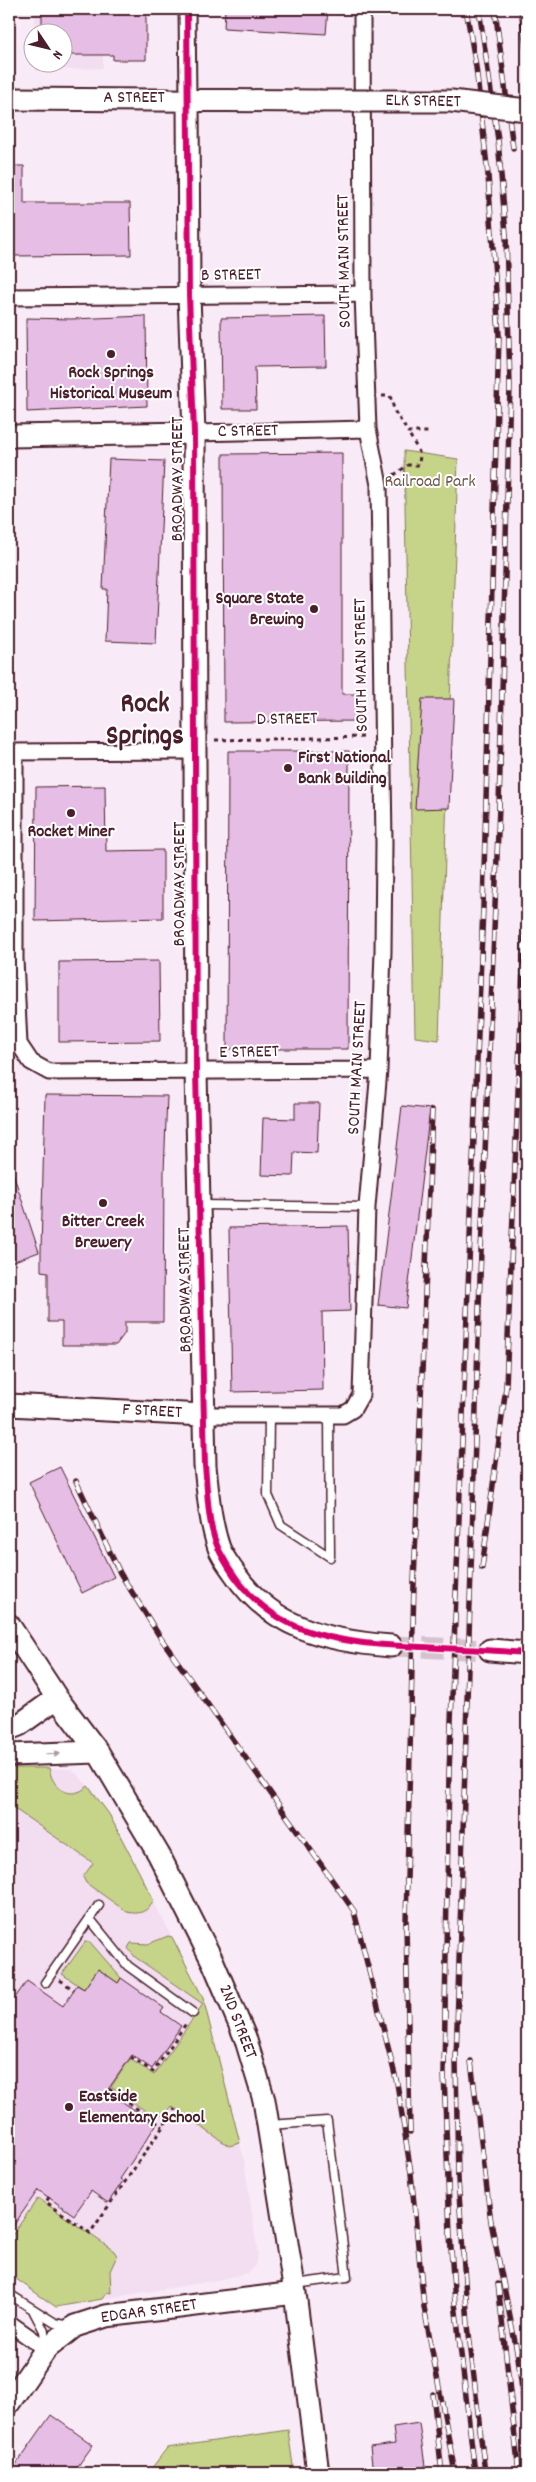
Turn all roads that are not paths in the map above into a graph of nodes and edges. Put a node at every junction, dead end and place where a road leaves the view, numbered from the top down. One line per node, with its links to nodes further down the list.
1 (187, 9): 3 (street, BROADWAY STREET)
2 (362, 9): 7 (street, SOUTH MAIN STREET)
3 (188, 98): 4 (street, A STREET); 5 (street, A STREET); 8 (street, BROADWAY STREET)
4 (9, 99)
5 (318, 100): 6 (street, ELK STREET, bridge)
6 (527, 110)
7 (364, 294): 8 (street, B STREET); 10 (street, SOUTH MAIN STREET)
8 (189, 296): 9 (street, B STREET); 11 (street, BROADWAY STREET)
9 (9, 297)
10 (368, 429): 11 (street, C STREET); 15 (street, SOUTH MAIN STREET)
11 (194, 434): 12 (street, C STREET); 13 (street, BROADWAY STREET)
12 (9, 436)
13 (194, 746): 14 (street); 16 (street, BROADWAY STREET)
14 (12, 752): 16 (street, E STREET)
15 (379, 1070): 16 (street, E STREET); 18 (street, SOUTH MAIN STREET)
16 (196, 1072): 17 (street, BROADWAY STREET)
17 (199, 1205): 18 (lane); 21 (street, BROADWAY STREET)
18 (367, 1207): 20 (street, SOUTH MAIN STREET)
19 (9, 1405): 21 (street, F STREET)
20 (353, 1409): 23 (street, F STREET)
21 (203, 1415): 22 (street, F STREET); 25 (street, BROADWAY STREET)
22 (270, 1415): 23 (street, F STREET); 23 (lane)
23 (329, 1415)
24 (9, 1625): 28 (street, 2ND STREET)
25 (391, 1646)
26 (490, 1650): 27 (street)
27 (527, 1653)
28 (57, 1698): 29 (street); 30 (street, 2ND STREET)
29 (9, 1729)
30 (98, 1752): 31 (street, one-way to 30); 36 (street, 2ND STREET)
31 (9, 1755)
32 (99, 1906): 33 (lane)
33 (90, 1919): 34 (lane); 35 (lane)
34 (45, 1983)
35 (194, 2013)
36 (268, 2125): 37 (street, 2ND STREET); 37 (lane)
37 (294, 2289): 41 (street, EDGAR STREET); 44 (street, 2ND STREET)
38 (9, 2294): 39 (lane)
39 (34, 2312): 41 (lane); 42 (lane)
40 (9, 2323): 42 (street)
41 (75, 2326): 42 (street, EDGAR STREET)
42 (46, 2349): 43 (street, EDGAR STREET)
43 (9, 2402)
44 (318, 2473)

